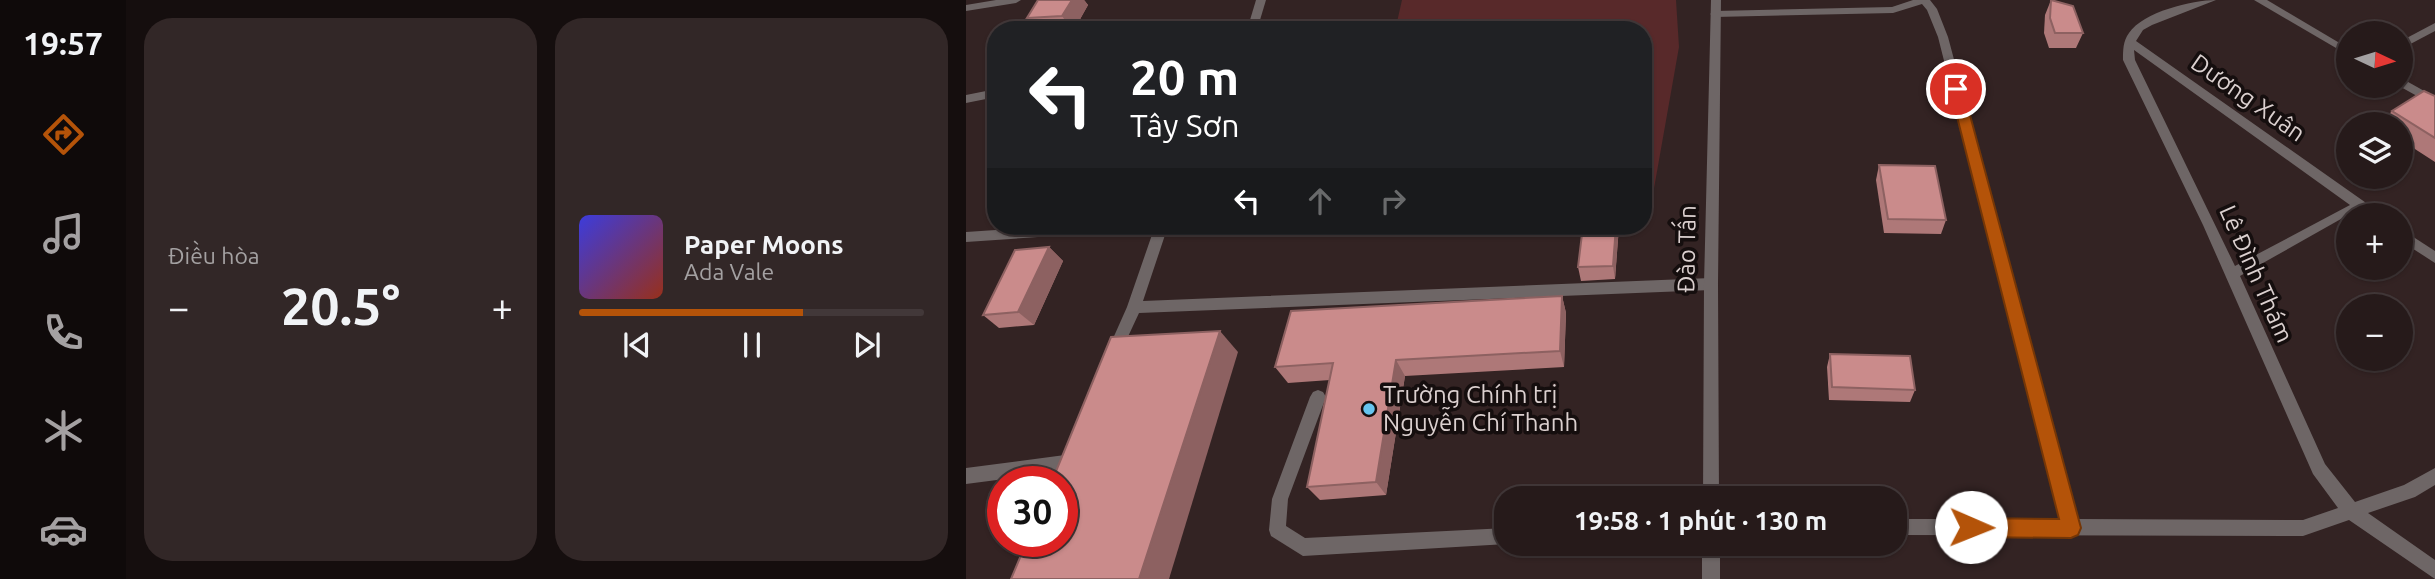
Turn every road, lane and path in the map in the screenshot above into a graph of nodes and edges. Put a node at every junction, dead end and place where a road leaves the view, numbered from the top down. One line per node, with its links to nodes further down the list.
1 (1016, 0): 7 (street)
2 (1261, 0): 8 (street)
3 (1924, 0): 6 (street); 37 (street)
4 (2211, 0): 11 (street)
5 (2259, 0): 12 (street)
6 (1716, 7): 25 (street, Đào Tấn)
7 (966, 8)
8 (1255, 21)
9 (2435, 26): 10 (street)
10 (2413, 39)
11 (2130, 42): 17 (street, Dương Xuân); 24 (street, Lê Đình Thám)
12 (2336, 45)
13 (2413, 89): 16 (street)
14 (987, 95): 15 (street)
15 (966, 99)
16 (2435, 102)
17 (2357, 203)
18 (2336, 218): 24 (street)
19 (995, 235): 21 (street)
20 (1158, 235): 26 (street)
21 (966, 237)
22 (2413, 242): 23 (street)
23 (2435, 258)
24 (2232, 274): 35 (street, Lê Đình Thám)
25 (1711, 284): 26 (street); 34 (street, Đào Tấn)
26 (1135, 307): 27 (street)
27 (1108, 367)
28 (1318, 397): 38 (street)
29 (1020, 466): 30 (street)
30 (1064, 466)
31 (987, 472): 32 (street)
32 (966, 476)
33 (2435, 476): 35 (street)
34 (1711, 486)
35 (2352, 512): 37 (street); 40 (street, Lê Đình Thám)
36 (1907, 527): 37 (street)
37 (2071, 528)
38 (1494, 537)
39 (1711, 556): 41 (street)
40 (2435, 570)
41 (1711, 579)

